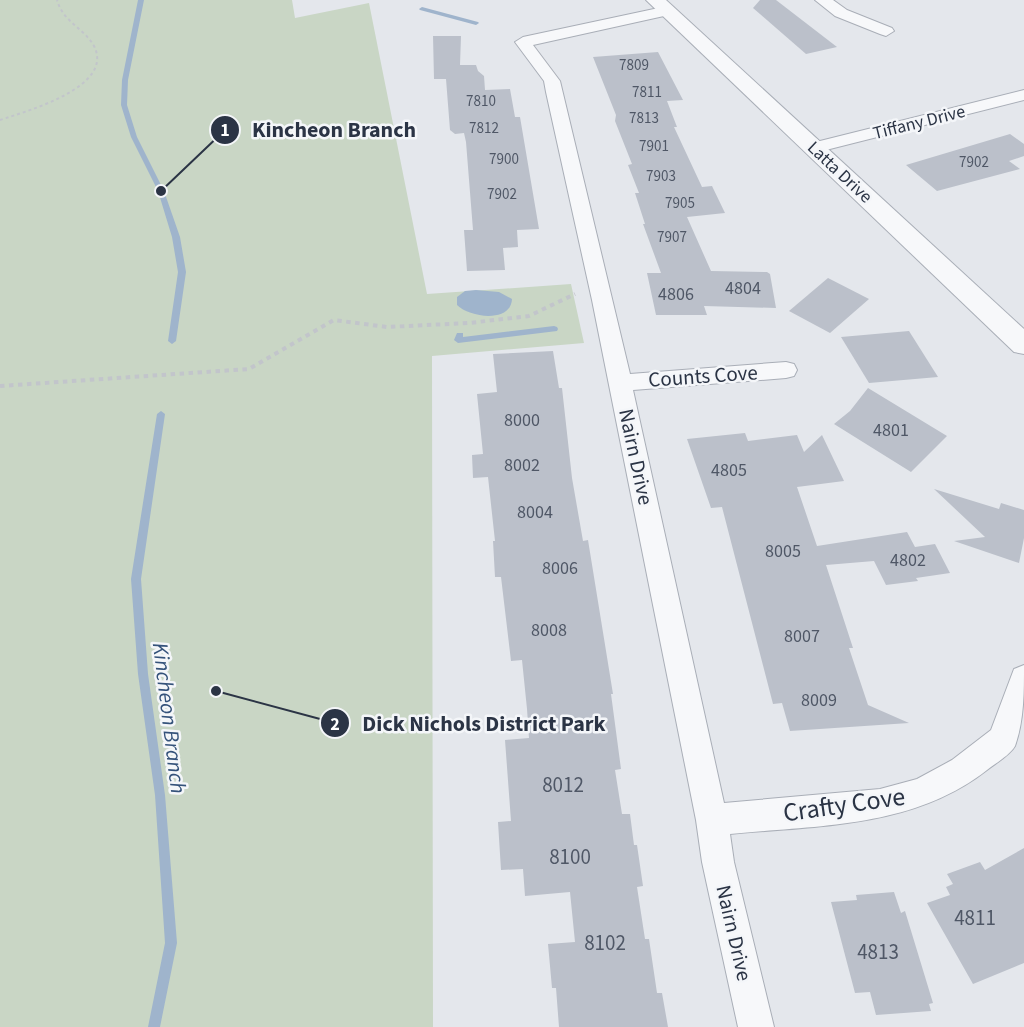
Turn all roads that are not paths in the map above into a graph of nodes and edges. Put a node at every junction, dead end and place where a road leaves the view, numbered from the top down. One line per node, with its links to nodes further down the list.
1 (823, 0): 3 (street)
2 (662, 6): 5 (street, Latta Drive); 8 (street, Nairn Drive)
3 (886, 31)
4 (1024, 95): 5 (street, Tiffany Drive)
5 (814, 148): 6 (street, Latta Drive)
6 (1024, 345)
7 (786, 370): 8 (street, Counts Cove)
8 (621, 382): 10 (street, Nairn Drive)
9 (1024, 678): 10 (street, Crafty Cove)
10 (712, 820): 11 (street, Nairn Drive)
11 (756, 1027)

